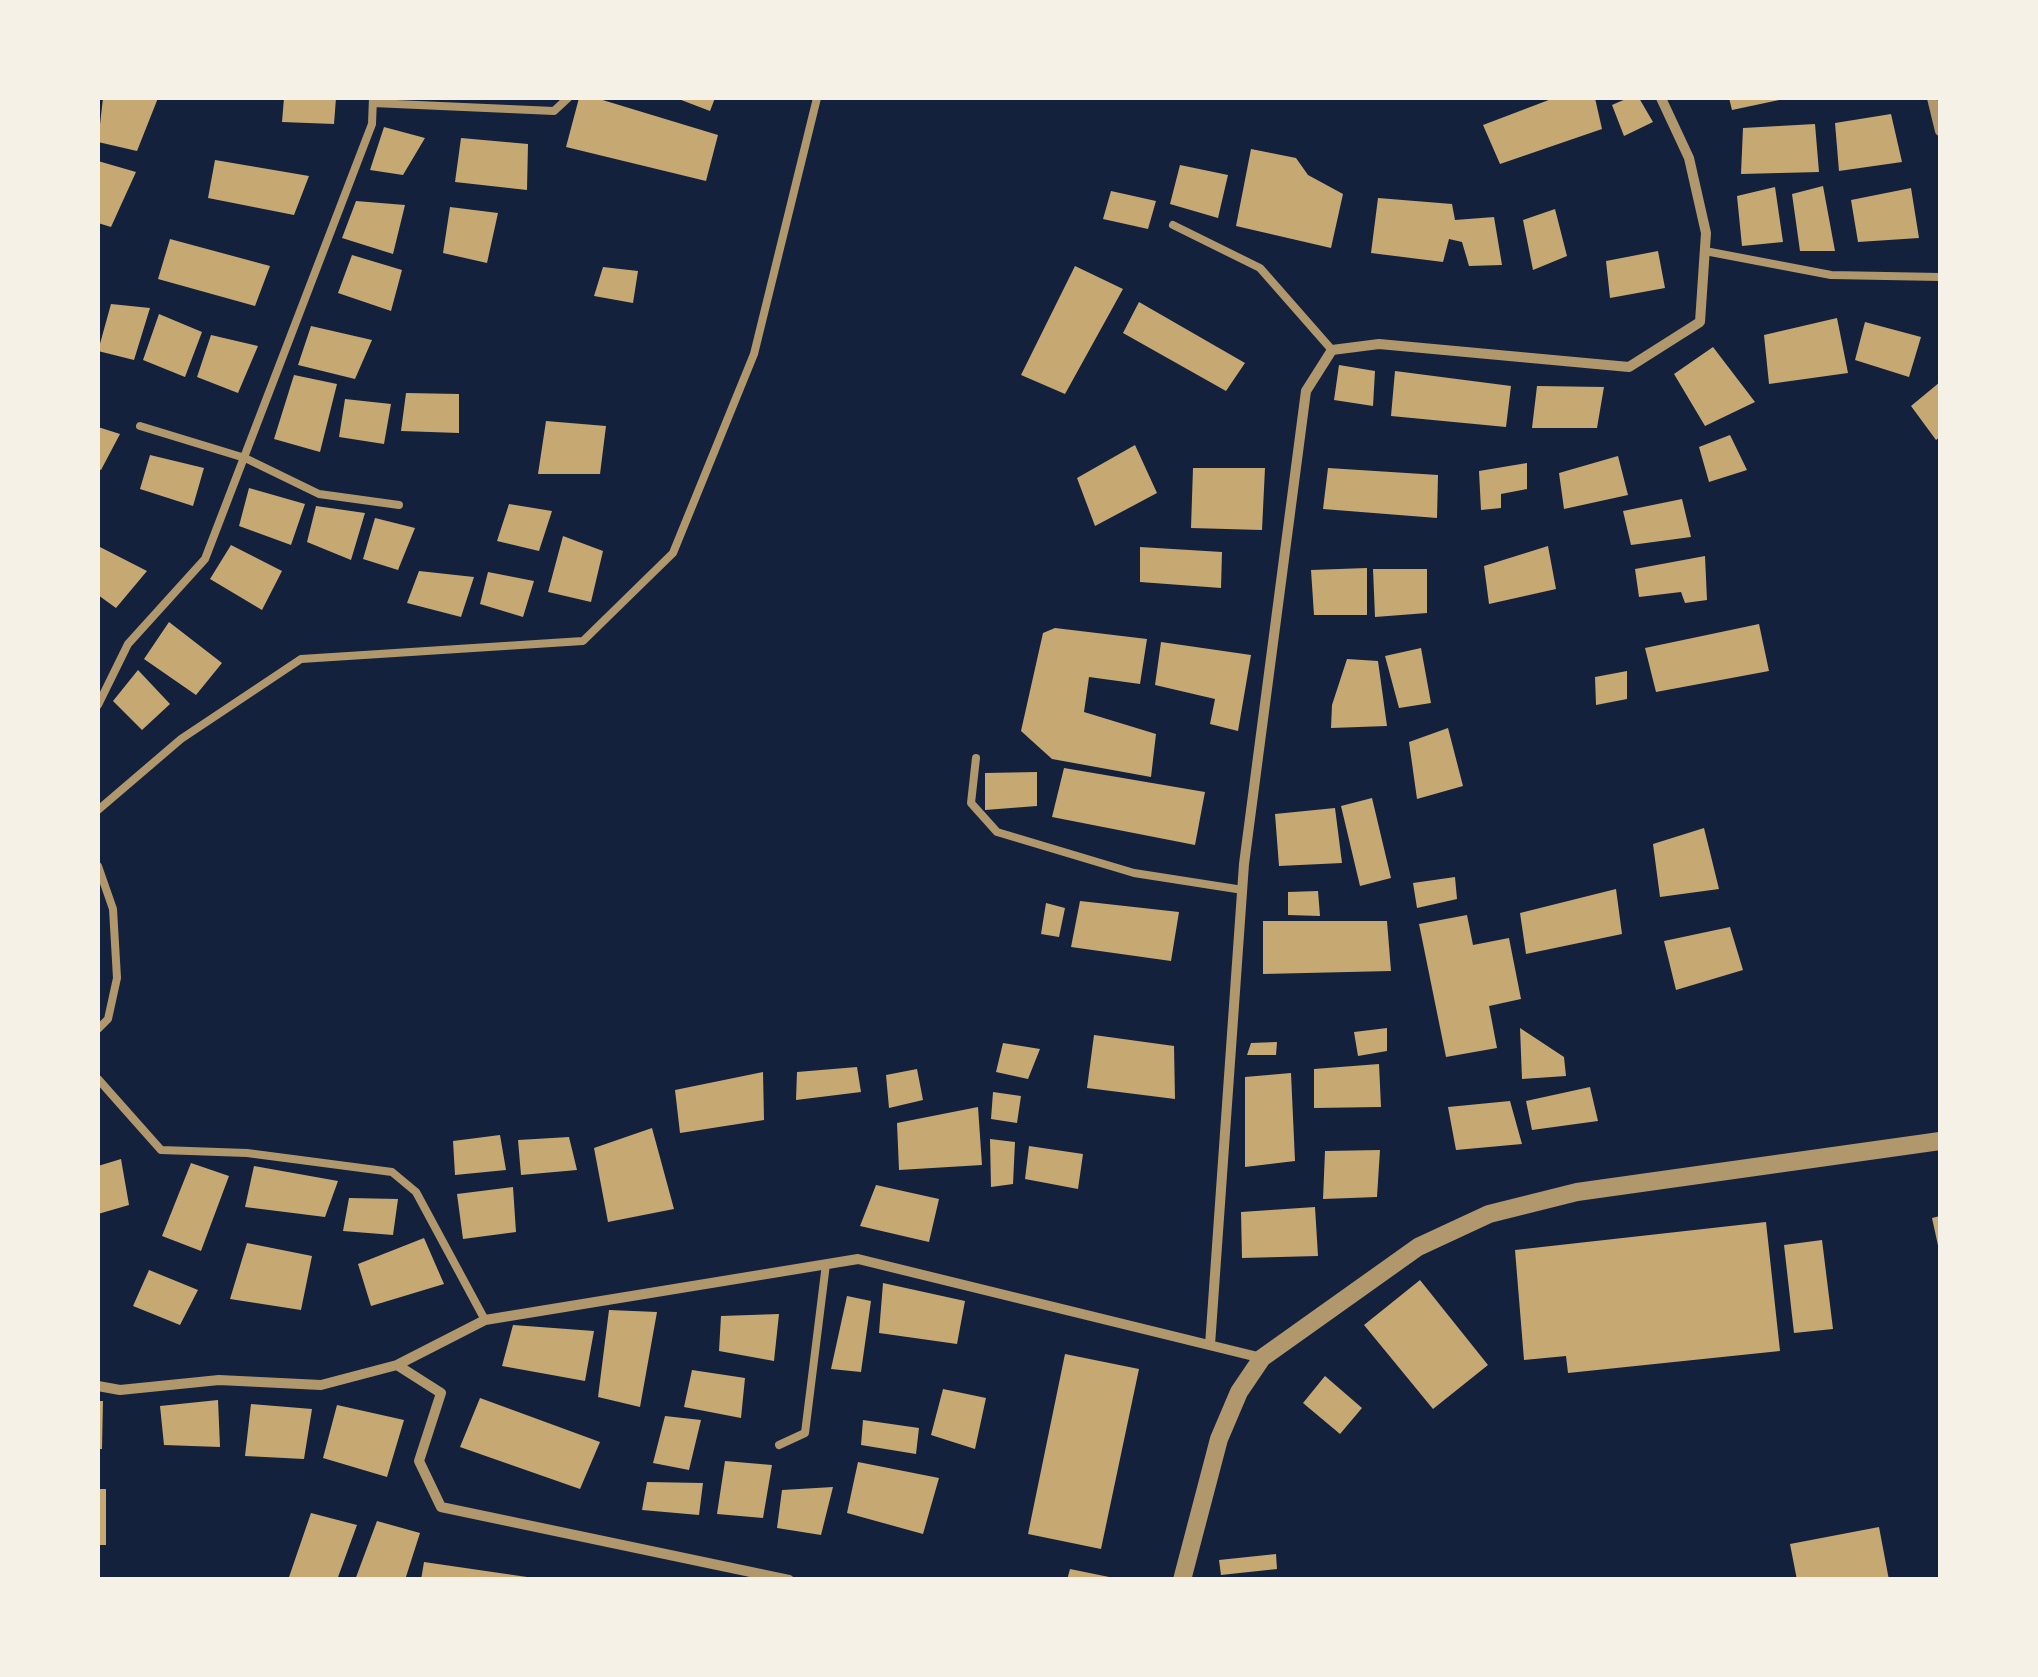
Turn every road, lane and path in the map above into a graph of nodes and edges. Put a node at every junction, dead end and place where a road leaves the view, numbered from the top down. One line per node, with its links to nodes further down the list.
1 (568, 98): 5 (lane)
2 (818, 98): 16 (lane)
3 (1661, 98): 8 (street)
4 (1932, 98): 6 (street)
5 (373, 100): 12 (lane)
6 (1940, 130)
7 (1172, 226): 10 (lane)
8 (1705, 251): 9 (lane); 10 (street)
9 (1940, 277)
10 (1332, 350): 18 (street)
11 (140, 426): 12 (lane)
12 (244, 458): 13 (lane); 14 (lane)
13 (399, 505)
14 (98, 706)
15 (976, 758): 18 (lane)
16 (98, 810)
17 (98, 866): 19 (lane)
18 (1243, 890): 24 (street)
19 (98, 1029)
20 (98, 1079): 23 (lane)
21 (1940, 1141): 25 (street)
22 (826, 1264): 23 (street); 24 (street); 28 (lane)
23 (485, 1320): 26 (street)
24 (1210, 1345): 25 (street)
25 (1262, 1358): 30 (street)
26 (397, 1365): 27 (street); 29 (street)
27 (98, 1386)
28 (779, 1446)
29 (789, 1580)
30 (1182, 1580)

